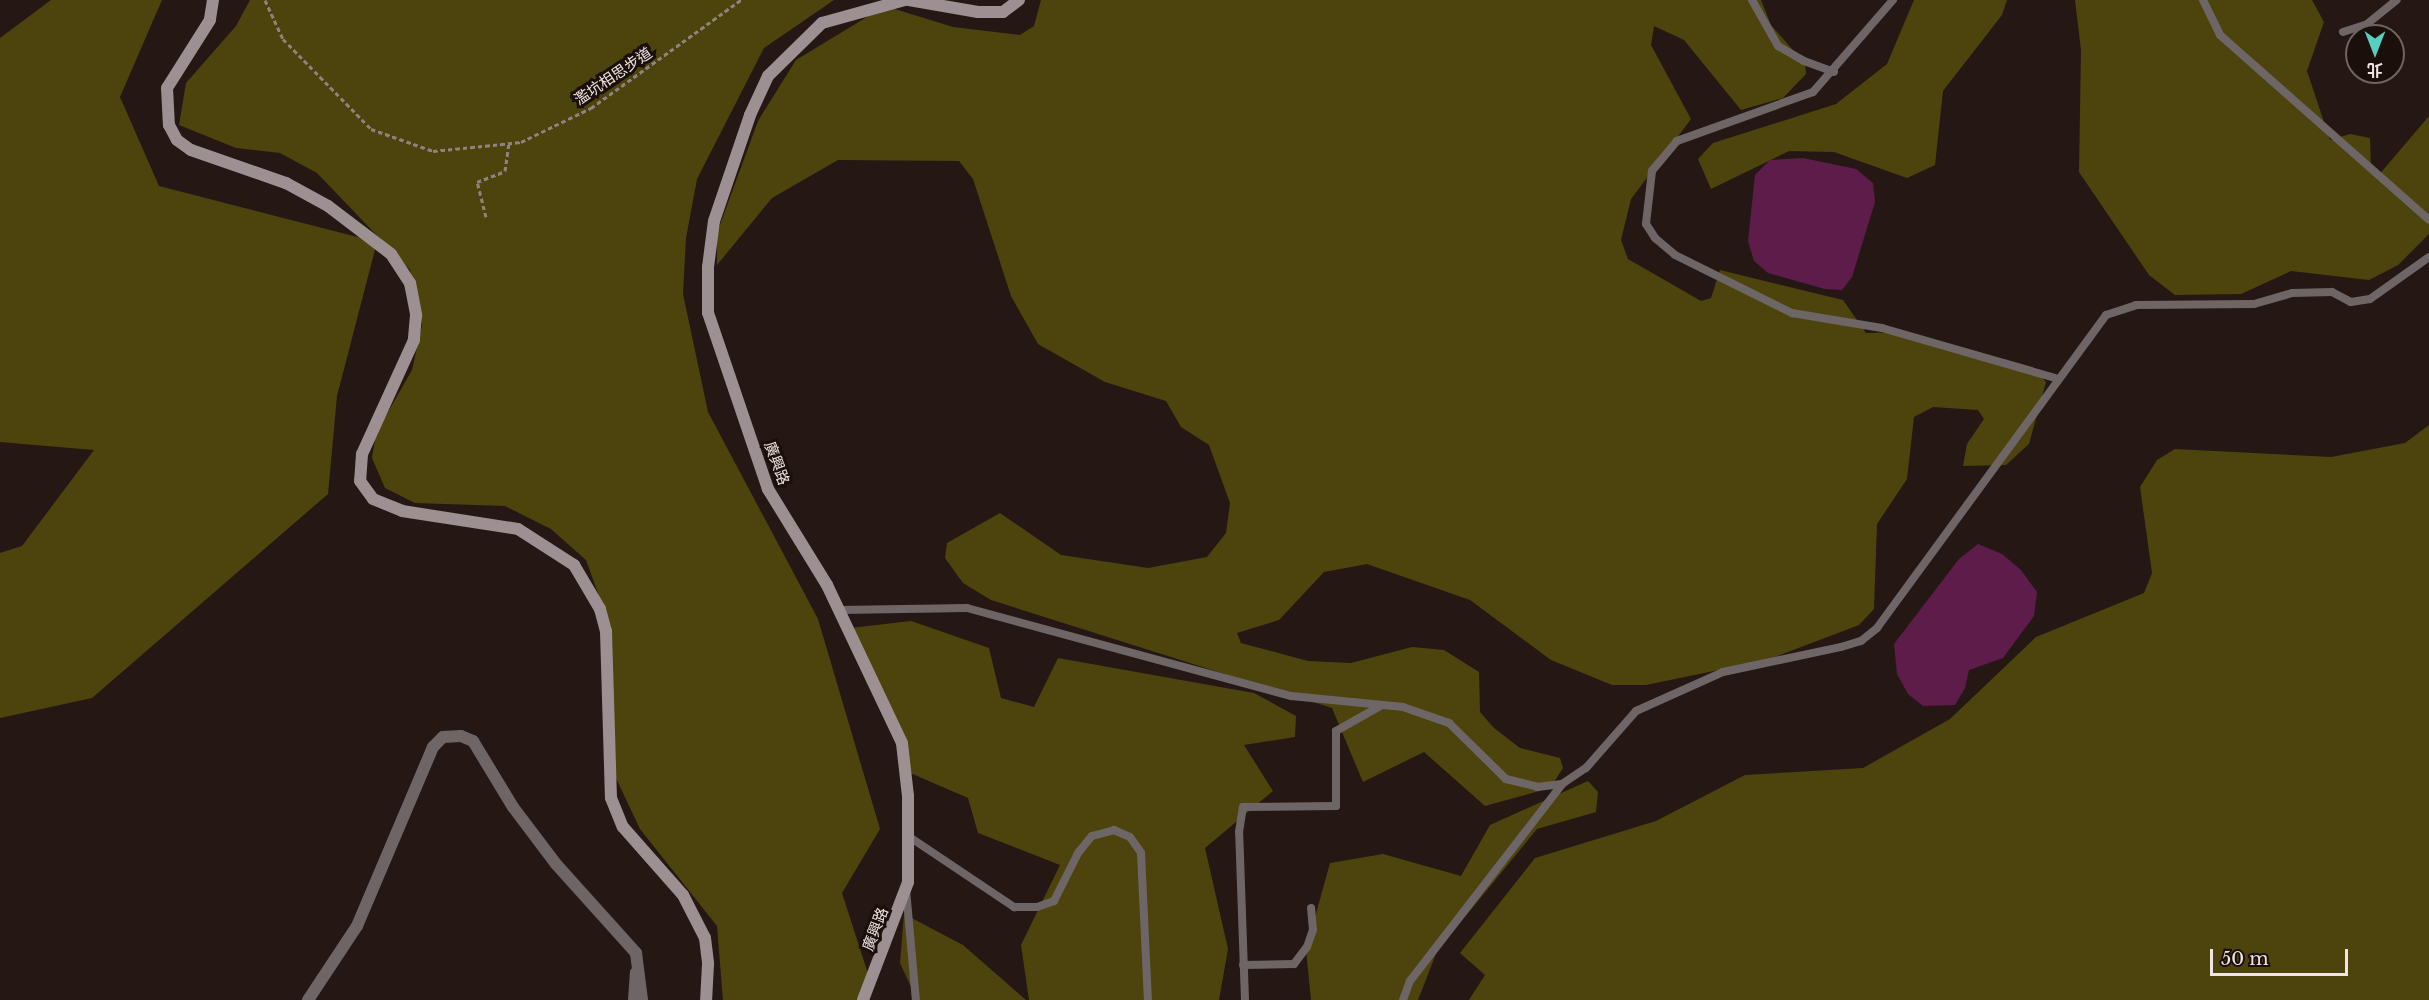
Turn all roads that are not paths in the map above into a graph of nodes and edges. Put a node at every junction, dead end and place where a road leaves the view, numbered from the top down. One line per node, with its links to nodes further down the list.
1 (213, 0): 24 (street)
2 (907, 0): 3 (street, 廣興路); 13 (street, 廣興路)
3 (1019, 0)
4 (1752, 0): 9 (lane)
5 (1893, 0): 9 (lane)
6 (2204, 0): 10 (lane)
7 (2397, 0): 8 (lane)
8 (2343, 32)
9 (1834, 72): 12 (lane)
10 (2429, 220)
11 (2429, 257): 12 (lane)
12 (2059, 379): 15 (lane)
13 (839, 610): 14 (lane); 16 (street, 廣興路)
14 (1383, 705): 15 (lane); 20 (lane)
15 (1562, 784): 29 (lane)
16 (908, 836): 17 (street, 廣興路); 27 (lane)
17 (906, 888): 25 (street, 廣興路); 26 (lane)
18 (1311, 908): 20 (lane)
19 (636, 953): 21 (street); 22 (lane); 23 (street)
20 (1243, 965): 28 (lane)
21 (308, 1000)
22 (632, 1000)
23 (642, 1000)
24 (706, 1000)
25 (863, 1000)
26 (916, 1000)
27 (1148, 1000)
28 (1245, 1000)
29 (1403, 1000)

